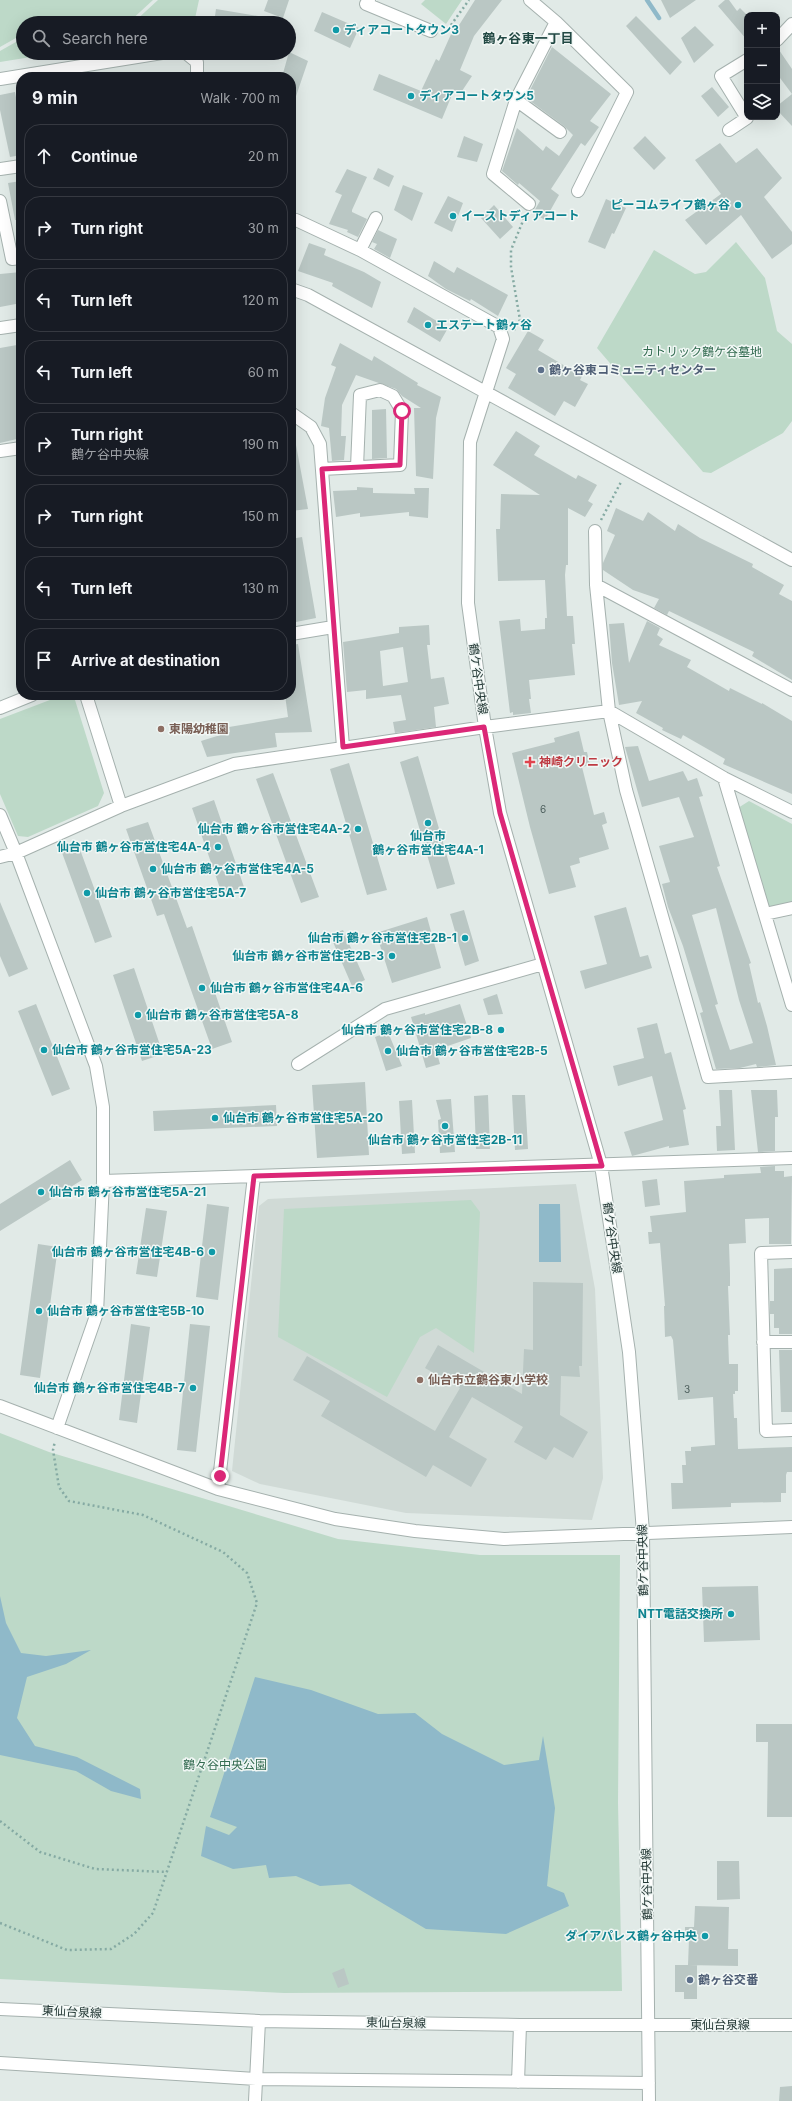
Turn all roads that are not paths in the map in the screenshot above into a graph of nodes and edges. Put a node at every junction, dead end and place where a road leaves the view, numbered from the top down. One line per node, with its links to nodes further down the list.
1 (369, 0): 5 (street)
2 (530, 0): 3 (street)
3 (556, 22): 14 (street); 19 (street)
4 (792, 24): 6 (street)
5 (431, 31)
6 (780, 37)
7 (118, 60): 10 (street)
8 (195, 60): 11 (street)
9 (744, 62): 15 (street)
10 (44, 72)
11 (197, 72)
12 (16, 76): 13 (street)
13 (0, 79)
14 (516, 100): 16 (street); 21 (street)
15 (729, 130)
16 (560, 132)
17 (16, 167): 18 (street)
18 (0, 169)
19 (578, 191)
20 (0, 201): 25 (street)
21 (529, 204)
22 (376, 218): 24 (street)
23 (296, 220): 24 (street)
24 (360, 250): 29 (street, 鶴ケ谷中央線)
25 (16, 259)
26 (296, 291): 29 (street)
27 (16, 326): 28 (street)
28 (0, 328)
29 (486, 393): 36 (street); 45 (street, 鶴ケ谷中央線)
30 (296, 416): 34 (street)
31 (16, 449): 32 (street)
32 (0, 451)
33 (358, 467): 33 (street); 34 (street)
34 (322, 469): 38 (street)
35 (595, 531): 37 (street)
36 (792, 560)
37 (596, 585): 40 (street); 44 (street)
38 (333, 627): 39 (street); 46 (street)
39 (296, 633)
40 (792, 690)
41 (20, 700): 43 (street)
42 (88, 700): 48 (street)
43 (0, 708)
44 (609, 711): 45 (street); 47 (street); 58 (street)
45 (484, 727): 46 (street); 55 (street, 鶴ケ谷中央線)
46 (343, 747): 48 (street)
47 (724, 778): 49 (street); 54 (street)
48 (122, 806): 51 (street)
49 (792, 812)
50 (0, 815): 51 (street)
51 (16, 853): 52 (street); 62 (street)
52 (0, 857)
53 (792, 908): 54 (street)
54 (765, 914): 56 (street)
55 (543, 964): 57 (street); 60 (street, 鶴ケ谷中央線)
56 (792, 1005)
57 (298, 1064)
58 (792, 1072)
59 (792, 1158): 60 (street)
60 (602, 1166): 61 (street); 71 (street, 鶴ケ谷中央線)
61 (254, 1176): 62 (street); 69 (street)
62 (103, 1181): 67 (street)
63 (792, 1252): 64 (street)
64 (764, 1342): 65 (street); 68 (street)
65 (792, 1342)
66 (0, 1406): 67 (street)
67 (57, 1428): 69 (street)
68 (792, 1430)
69 (218, 1489): 71 (street)
70 (792, 1527): 71 (street)
71 (643, 1532): 75 (street, 鶴ケ谷中央線)
72 (0, 2009): 73 (street, 東仙台泉線)
73 (259, 2021): 74 (street, 東仙台泉線); 78 (street)
74 (520, 2025): 75 (street, 東仙台泉線); 79 (street)
75 (649, 2025): 76 (street, 東仙台泉線); 80 (street, 鶴ケ谷中央線)
76 (792, 2025)
77 (0, 2063): 78 (street)
78 (257, 2079): 79 (street); 81 (street)
79 (518, 2082): 80 (street)
80 (649, 2083): 82 (street, 鶴ケ谷中央線)
81 (255, 2101)
82 (649, 2101)

